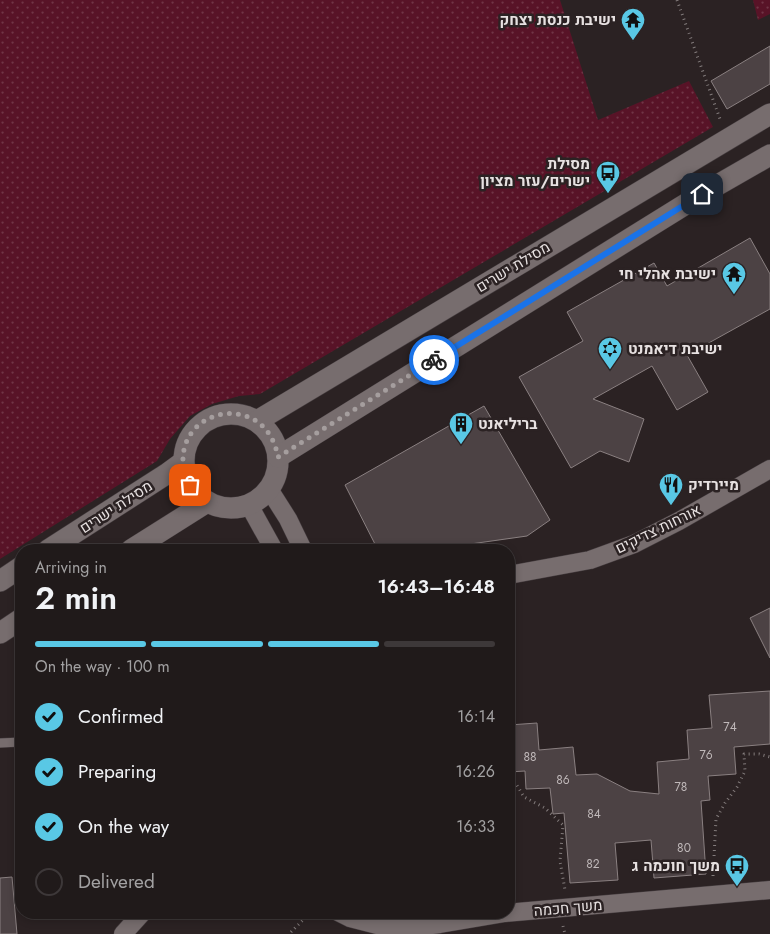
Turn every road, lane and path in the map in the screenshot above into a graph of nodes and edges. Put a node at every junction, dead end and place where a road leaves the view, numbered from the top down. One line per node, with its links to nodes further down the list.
1 (677, 0): 3 (path)
2 (770, 114): 3 (street, מסילת ישרים)
3 (727, 138): 5 (street, מסילת ישרים)
4 (770, 155): 6 (street)
5 (257, 421): 6 (street); 7 (street)
6 (278, 457): 9 (street)
7 (183, 462): 10 (street); 12 (street, מסילת ישרים)
8 (770, 469): 17 (street, אורחות צדיקים)
9 (269, 489): 11 (street); 15 (street)
10 (207, 502): 11 (street); 13 (street)
11 (249, 505): 14 (street)
12 (57, 544)
13 (140, 544)
14 (271, 544)
15 (300, 544)
16 (15, 571): 18 (street)
17 (515, 574)
18 (0, 581)
19 (15, 623): 20 (street)
20 (0, 633)
21 (15, 742): 22 (lane)
22 (0, 743)
23 (770, 756): 26 (path)
24 (515, 784): 27 (path)
25 (770, 890): 26 (street, משך חכמה)
26 (713, 895): 27 (street, משך חכמה)
27 (568, 908): 28 (street, משך חכמה)
28 (515, 912)
29 (137, 919): 34 (street)
30 (304, 919): 33 (path)
31 (354, 919): 32 (street, משך חכמה)
32 (467, 919)
33 (291, 932)
34 (123, 934)

